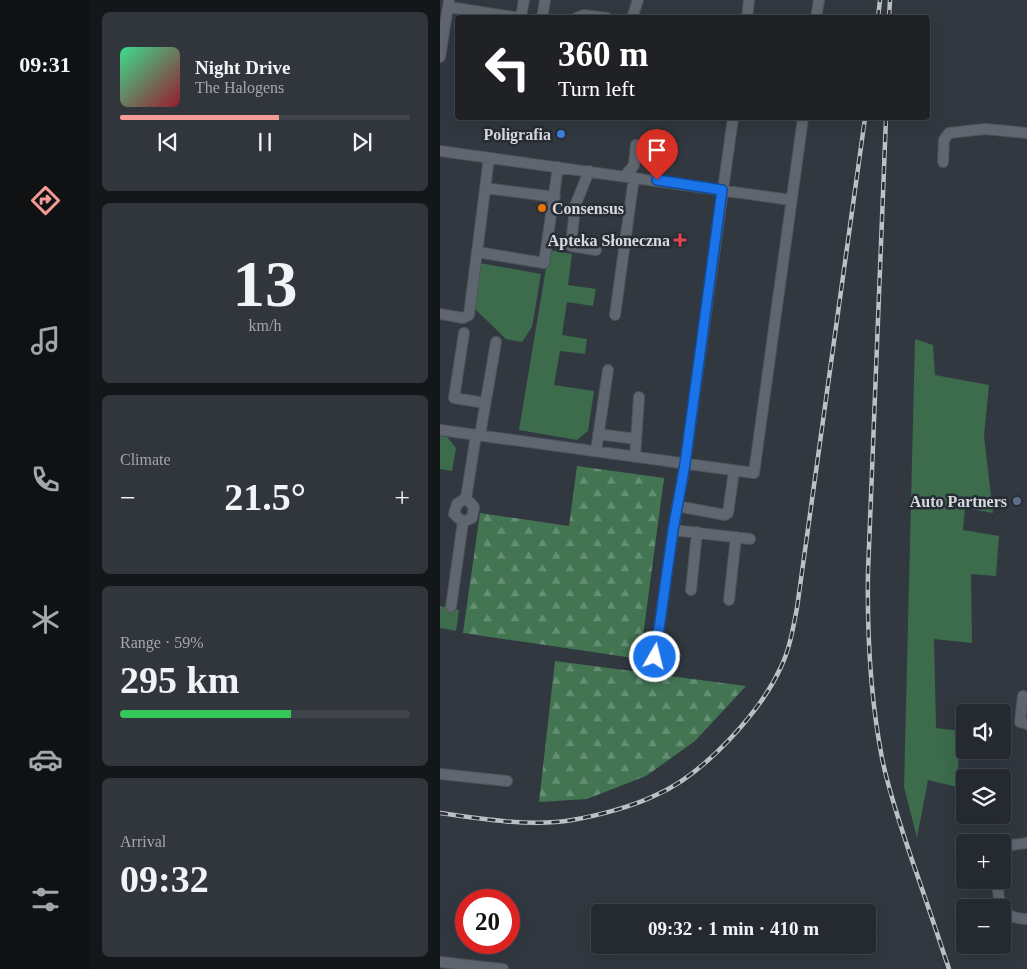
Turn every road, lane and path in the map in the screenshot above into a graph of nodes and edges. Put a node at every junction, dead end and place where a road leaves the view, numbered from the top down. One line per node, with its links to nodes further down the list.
1 (524, 0): 8 (lane)
2 (545, 0): 9 (lane)
3 (638, 0): 10 (lane)
4 (749, 0): 11 (lane)
5 (819, 0): 12 (lane)
6 (449, 3): 7 (lane); 13 (lane)
7 (508, 15)
8 (519, 15)
9 (542, 15)
10 (633, 15)
11 (747, 15)
12 (816, 15)
13 (440, 57)
14 (733, 120): 25 (lane)
15 (803, 120): 27 (lane)
16 (1027, 133): 20 (lane)
17 (636, 145): 23 (lane)
18 (440, 151): 19 (lane)
19 (489, 158): 21 (lane); 24 (lane)
20 (942, 162)
21 (558, 167): 22 (lane); 26 (lane)
22 (589, 171): 23 (lane); 28 (lane)
23 (633, 177): 25 (lane); 31 (lane)
24 (485, 188): 26 (lane); 29 (lane)
25 (722, 190): 27 (lane); 43 (lane)
26 (555, 197): 29 (lane)
27 (792, 200): 44 (lane)
28 (596, 250)
29 (476, 252): 30 (lane)
30 (440, 314)
31 (615, 315)
32 (464, 333): 36 (lane)
33 (496, 342): 36 (lane)
34 (608, 370): 38 (lane)
35 (639, 397): 40 (lane)
36 (486, 403): 39 (lane)
37 (440, 430): 39 (lane)
38 (598, 434): 40 (lane); 41 (lane)
39 (478, 435): 41 (lane); 45 (lane)
40 (636, 439): 42 (lane)
41 (596, 451): 42 (lane)
42 (635, 457): 43 (lane)
43 (685, 464): 44 (lane); 46 (lane)
44 (734, 471): 46 (lane)
45 (466, 498): 47 (lane); 47 (lane)
46 (677, 506): 48 (lane)
47 (463, 522): 54 (lane)
48 (673, 530): 49 (lane); 55 (lane)
49 (697, 532): 50 (lane); 52 (lane)
50 (736, 537): 51 (lane); 53 (lane)
51 (750, 539)
52 (691, 590)
53 (729, 600)
54 (451, 607)
55 (655, 657)
56 (1023, 696): 57 (lane)
57 (1027, 724)
58 (440, 774): 59 (lane)
59 (506, 781)
60 (1027, 843): 61 (lane)
61 (1011, 845)
62 (1011, 917): 63 (lane)
63 (1027, 919)
64 (440, 962): 65 (lane)
65 (503, 969)

